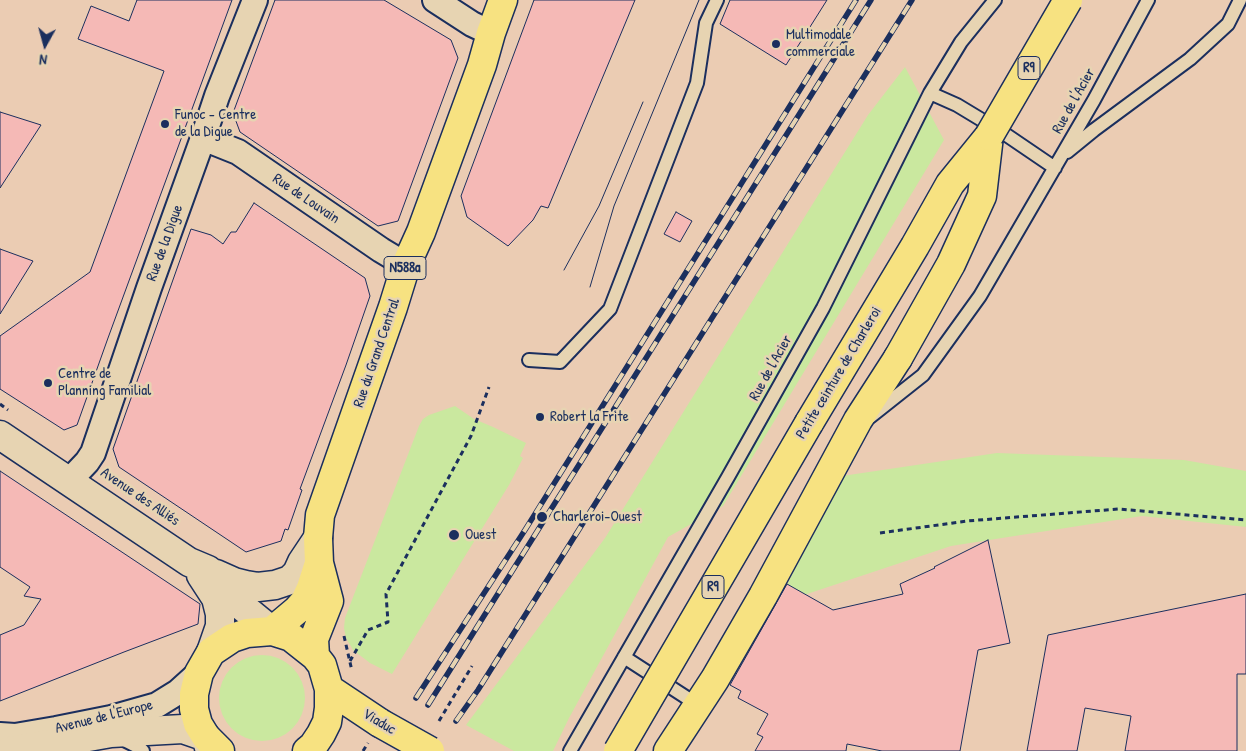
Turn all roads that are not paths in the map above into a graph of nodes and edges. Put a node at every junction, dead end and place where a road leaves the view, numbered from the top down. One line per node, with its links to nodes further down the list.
1 (255, 0): 12 (street, Rue de la Digue)
2 (435, 0): 9 (street)
3 (503, 0): 9 (main road, Rue du Grand Central / N588a)
4 (717, 0): 15 (lane)
5 (995, 0): 10 (lane, Rue de l'Acier)
6 (1068, 0): 11 (main road, Petite ceinture de Charleroi / R9, bridge)
7 (1148, 0): 13 (lane, Rue de l'Acier)
8 (1240, 0): 13 (lane)
9 (491, 34): 14 (main road, Rue du Grand Central / N588a)
10 (930, 93): 13 (lane); 23 (lane, Rue de l'Acier)
11 (989, 136): 16 (main road); 36 (main road, Petite ceinture de Charleroi / R9, bridge)
12 (203, 138): 14 (street, Rue de Louvain); 18 (street, Rue de la Digue)
13 (1058, 163): 16 (lane, Rue de l'Acier)
14 (406, 265): 19 (main road, Rue du Grand Central / N588a)
15 (529, 360)
16 (858, 420): 26 (main road)
17 (0, 435): 18 (street, Avenue des Alliés / N588a)
18 (69, 481): 20 (street, Avenue des Alliés / N588a)
19 (318, 551): 20 (street, Rue du Grand Central / N588a); 21 (main road, Rue du Grand Central / N588a); 22 (main road, Rue du Grand Central / N588a)
20 (202, 567): 21 (street, Avenue des Alliés / N588a); 24 (street, Avenue des Alliés / N588a)
21 (272, 631): 22 (main road, N588a); 24 (main road, N588a)
22 (315, 656): 25 (main road, N588a)
23 (624, 657): 26 (lane); 35 (lane, Rue de l'Acier)
24 (205, 662): 28 (street, Avenue de l'Europe); 29 (main road, N588a)
25 (328, 689): 33 (main road, N588a); 34 (main road, Viaduc, bridge)
26 (698, 705): 30 (main road)
27 (111, 733): 29 (street, Avenue de l'Europe); 31 (street, Avenue de l'Europe); 32 (lane)
28 (0, 736)
29 (212, 746)
30 (669, 750)
31 (9, 751)
32 (144, 751)
33 (307, 751)
34 (430, 751)
35 (570, 751)
36 (618, 751)

